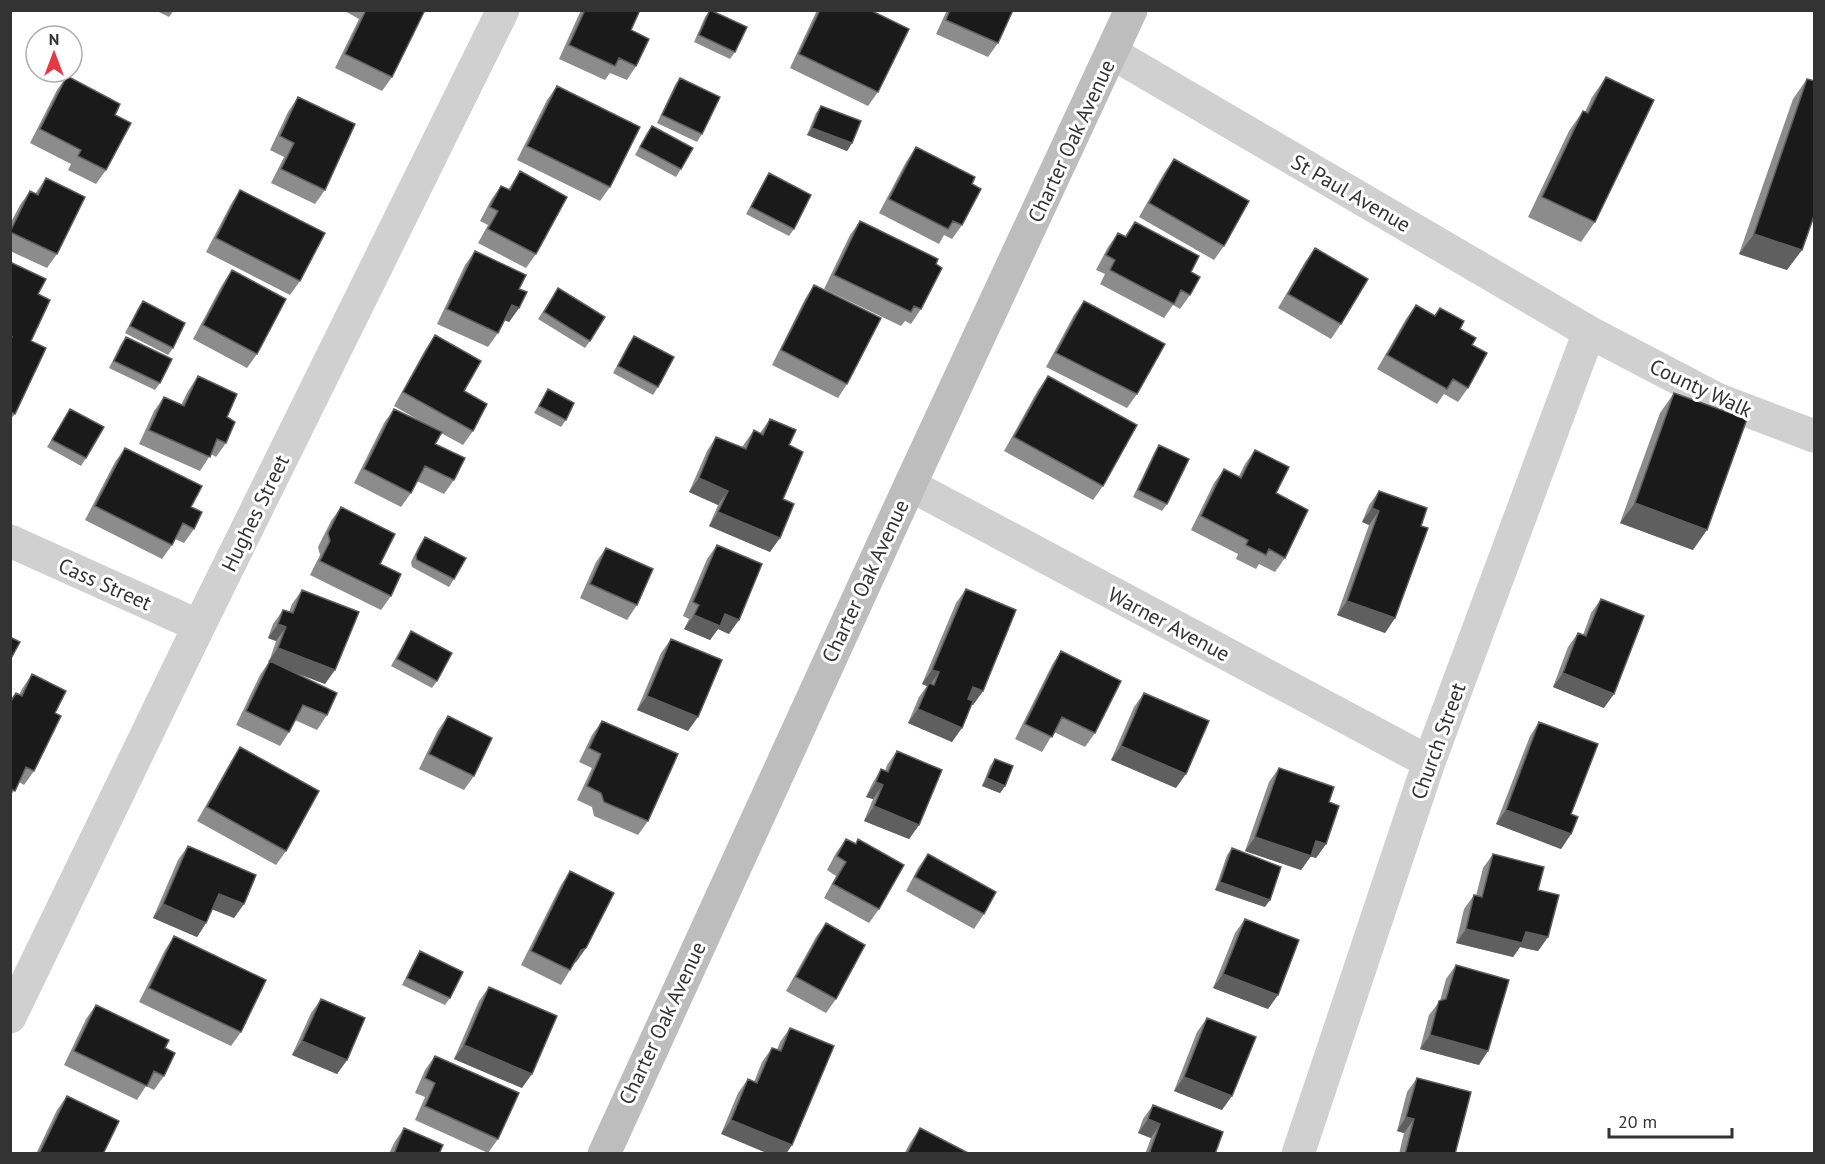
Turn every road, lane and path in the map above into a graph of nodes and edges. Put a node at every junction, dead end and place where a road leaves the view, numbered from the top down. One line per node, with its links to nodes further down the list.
1 (503, 10): 8 (street, Hughes Street)
2 (1131, 10): 3 (street, Charter Oak Avenue)
3 (1112, 53): 4 (street, St Paul Avenue); 6 (street, Charter Oak Avenue)
4 (1589, 332): 5 (street, County Walk); 9 (street, Church Street)
5 (1815, 436)
6 (910, 485): 9 (street, Warner Avenue); 11 (street, Charter Oak Avenue)
7 (10, 541): 8 (street, Cass Street)
8 (199, 626): 10 (street, Hughes Street)
9 (1429, 762): 12 (street, Church Street)
10 (10, 1017)
11 (604, 1154)
12 (1298, 1154)

